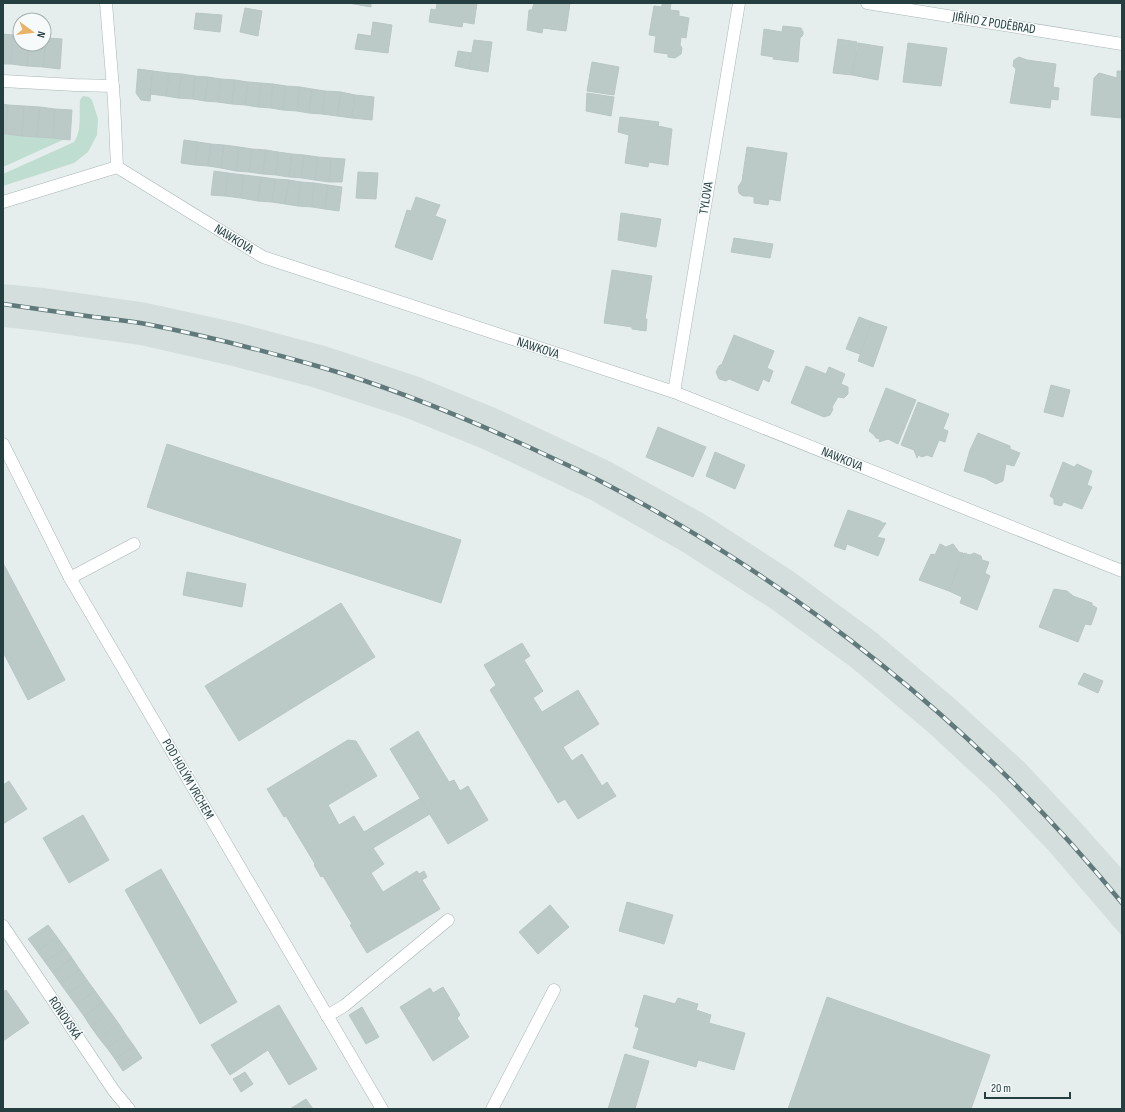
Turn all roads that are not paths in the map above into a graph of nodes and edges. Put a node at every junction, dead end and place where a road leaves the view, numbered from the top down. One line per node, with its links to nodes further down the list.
1 (106, 3): 6 (street)
2 (738, 3): 9 (street, TYLOVA)
3 (867, 3): 4 (street, JIŘÍHO Z PODĚBRAD)
4 (1122, 44)
5 (3, 81): 6 (street)
6 (113, 86): 7 (street)
7 (117, 167): 8 (street); 9 (street, NAWKOVA)
8 (3, 202)
9 (674, 392): 12 (street, NAWKOVA)
10 (3, 444): 13 (street, POD HOLÝM VRCHEM)
11 (134, 544): 13 (street)
12 (1122, 571)
13 (70, 578): 17 (street, POD HOLÝM VRCHEM)
14 (448, 920): 17 (street)
15 (3, 926): 18 (street, RONOVSKÁ)
16 (554, 990): 20 (street)
17 (327, 1016): 19 (street, POD HOLÝM VRCHEM)
18 (129, 1109)
19 (382, 1109)
20 (492, 1109)

